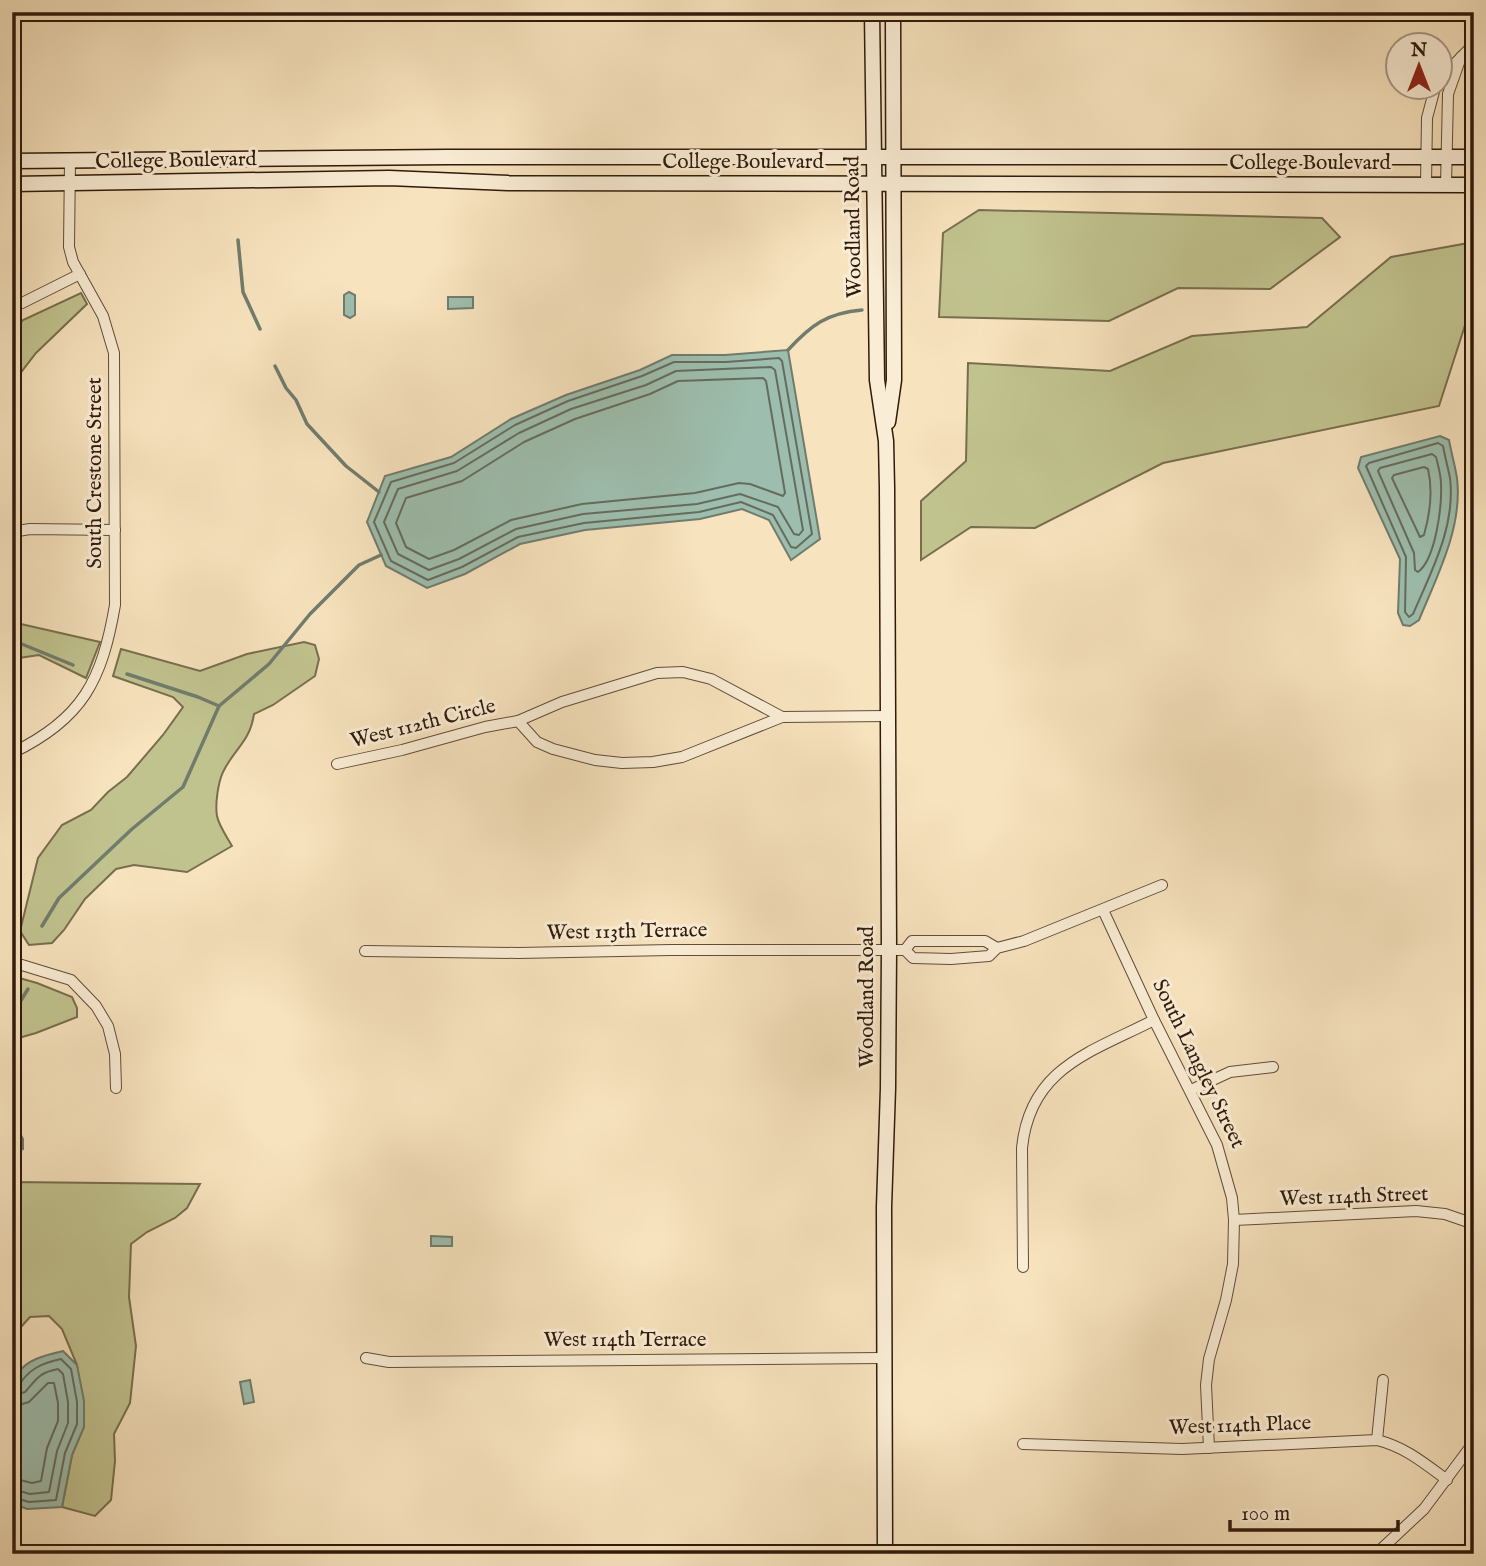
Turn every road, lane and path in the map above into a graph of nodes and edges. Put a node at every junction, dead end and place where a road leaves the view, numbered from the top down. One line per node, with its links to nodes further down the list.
1 (872, 12): 7 (main road, Woodland Road)
2 (893, 12): 8 (main road, Woodland Road)
3 (1474, 44): 4 (street)
4 (1461, 57): 5 (street); 10 (street)
5 (1454, 64)
6 (1431, 102): 9 (street)
7 (873, 156): 8 (main road, College Boulevard); 12 (main road, College Boulevard); 14 (main road, Woodland Road)
8 (893, 156): 9 (main road, College Boulevard); 15 (main road, Woodland Road)
9 (1426, 156): 10 (main road, College Boulevard); 18 (street)
10 (1446, 156): 11 (main road, College Boulevard); 19 (street)
11 (1474, 156)
12 (70, 160): 13 (main road, College Boulevard); 17 (street, South Crestone Street)
13 (12, 161)
14 (873, 182): 15 (main road, College Boulevard); 17 (main road, College Boulevard); 23 (main road, Woodland Road)
15 (893, 183): 18 (main road, College Boulevard); 23 (main road, Woodland Road)
16 (12, 184): 17 (main road, College Boulevard)
17 (70, 184): 21 (street, South Crestone Street)
18 (1426, 185): 19 (main road, College Boulevard)
19 (1446, 185): 20 (main road, College Boulevard)
20 (1474, 185)
21 (80, 274): 22 (street); 24 (street, South Crestone Street)
22 (22, 303)
23 (886, 441): 26 (main road, Woodland Road)
24 (114, 530): 25 (street); 29 (street, South Crestone Street)
25 (12, 532)
26 (888, 716): 27 (street, West 112th Circle); 34 (main road, Woodland Road)
27 (782, 717): 28 (street, West 112th Circle); 28 (street, West 112th Circle)
28 (518, 721): 30 (street, West 112th Circle)
29 (12, 753)
30 (337, 764)
31 (1162, 885): 32 (street)
32 (1103, 910): 33 (street); 38 (street, South Langley Street)
33 (997, 948): 35 (street); 35 (street)
34 (888, 950): 35 (street, West 113th Terrace); 36 (street, West 113th Terrace); 46 (main road, Woodland Road)
35 (905, 950)
36 (366, 951)
37 (12, 962): 40 (street)
38 (1154, 1020): 41 (street, South Langley Street); 44 (street)
39 (1273, 1067): 41 (street)
40 (116, 1088)
41 (1191, 1090): 42 (street, South Langley Street)
42 (1234, 1220): 43 (street, West 114th Street); 51 (street, South Langley Street)
43 (1474, 1224)
44 (1023, 1267)
45 (366, 1358): 46 (street, West 114th Terrace)
46 (884, 1358): 53 (main road, Woodland Road)
47 (1383, 1380): 48 (street)
48 (1377, 1440): 51 (street, West 114th Place); 52 (street, West 114th Place)
49 (1474, 1442): 52 (street)
50 (1023, 1444): 51 (street, West 114th Place)
51 (1209, 1448)
52 (1447, 1480): 54 (street)
53 (885, 1554)
54 (1376, 1554)

